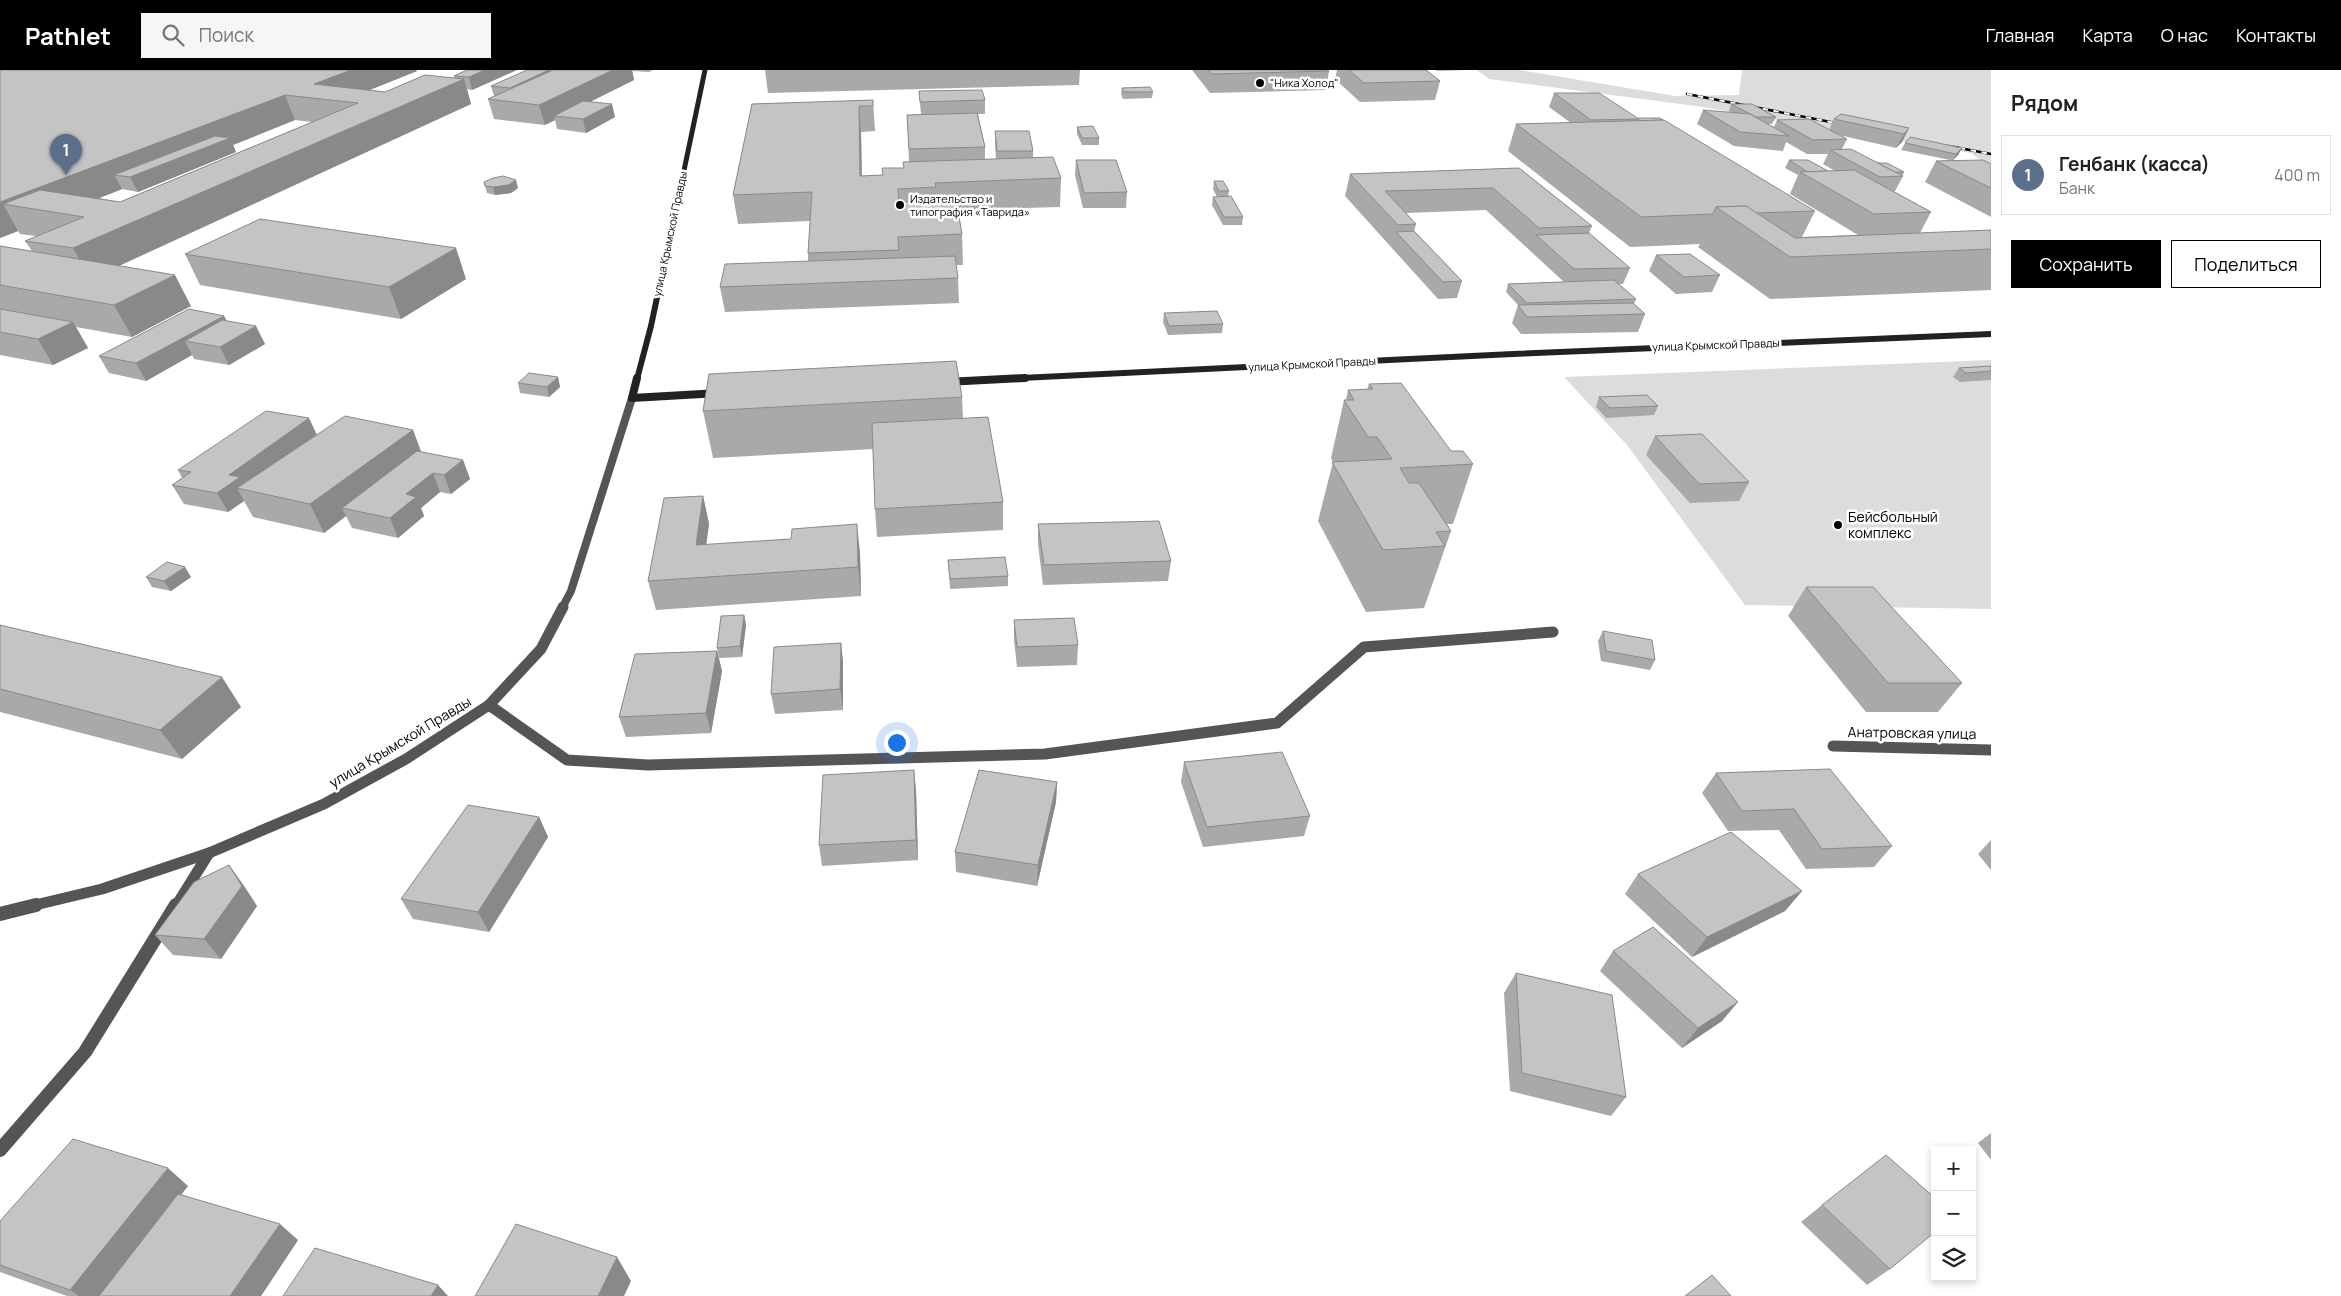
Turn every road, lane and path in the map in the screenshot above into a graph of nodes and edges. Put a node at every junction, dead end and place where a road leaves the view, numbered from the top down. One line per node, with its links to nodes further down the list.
1 (705, 70): 5 (street, улица Крымской Правды)
2 (1991, 334): 3 (street, улица Крымской Правды)
3 (938, 382)
4 (731, 393): 5 (street)
5 (632, 398): 7 (street, улица Крымской Правды)
6 (1553, 632): 7 (street)
7 (489, 705): 10 (street, улица Крымской Правды)
8 (1832, 746): 9 (street, Анатровская улица)
9 (1991, 750)
10 (209, 853): 11 (street, улица Крымской Правды); 12 (street)
11 (0, 914)
12 (0, 1150)

